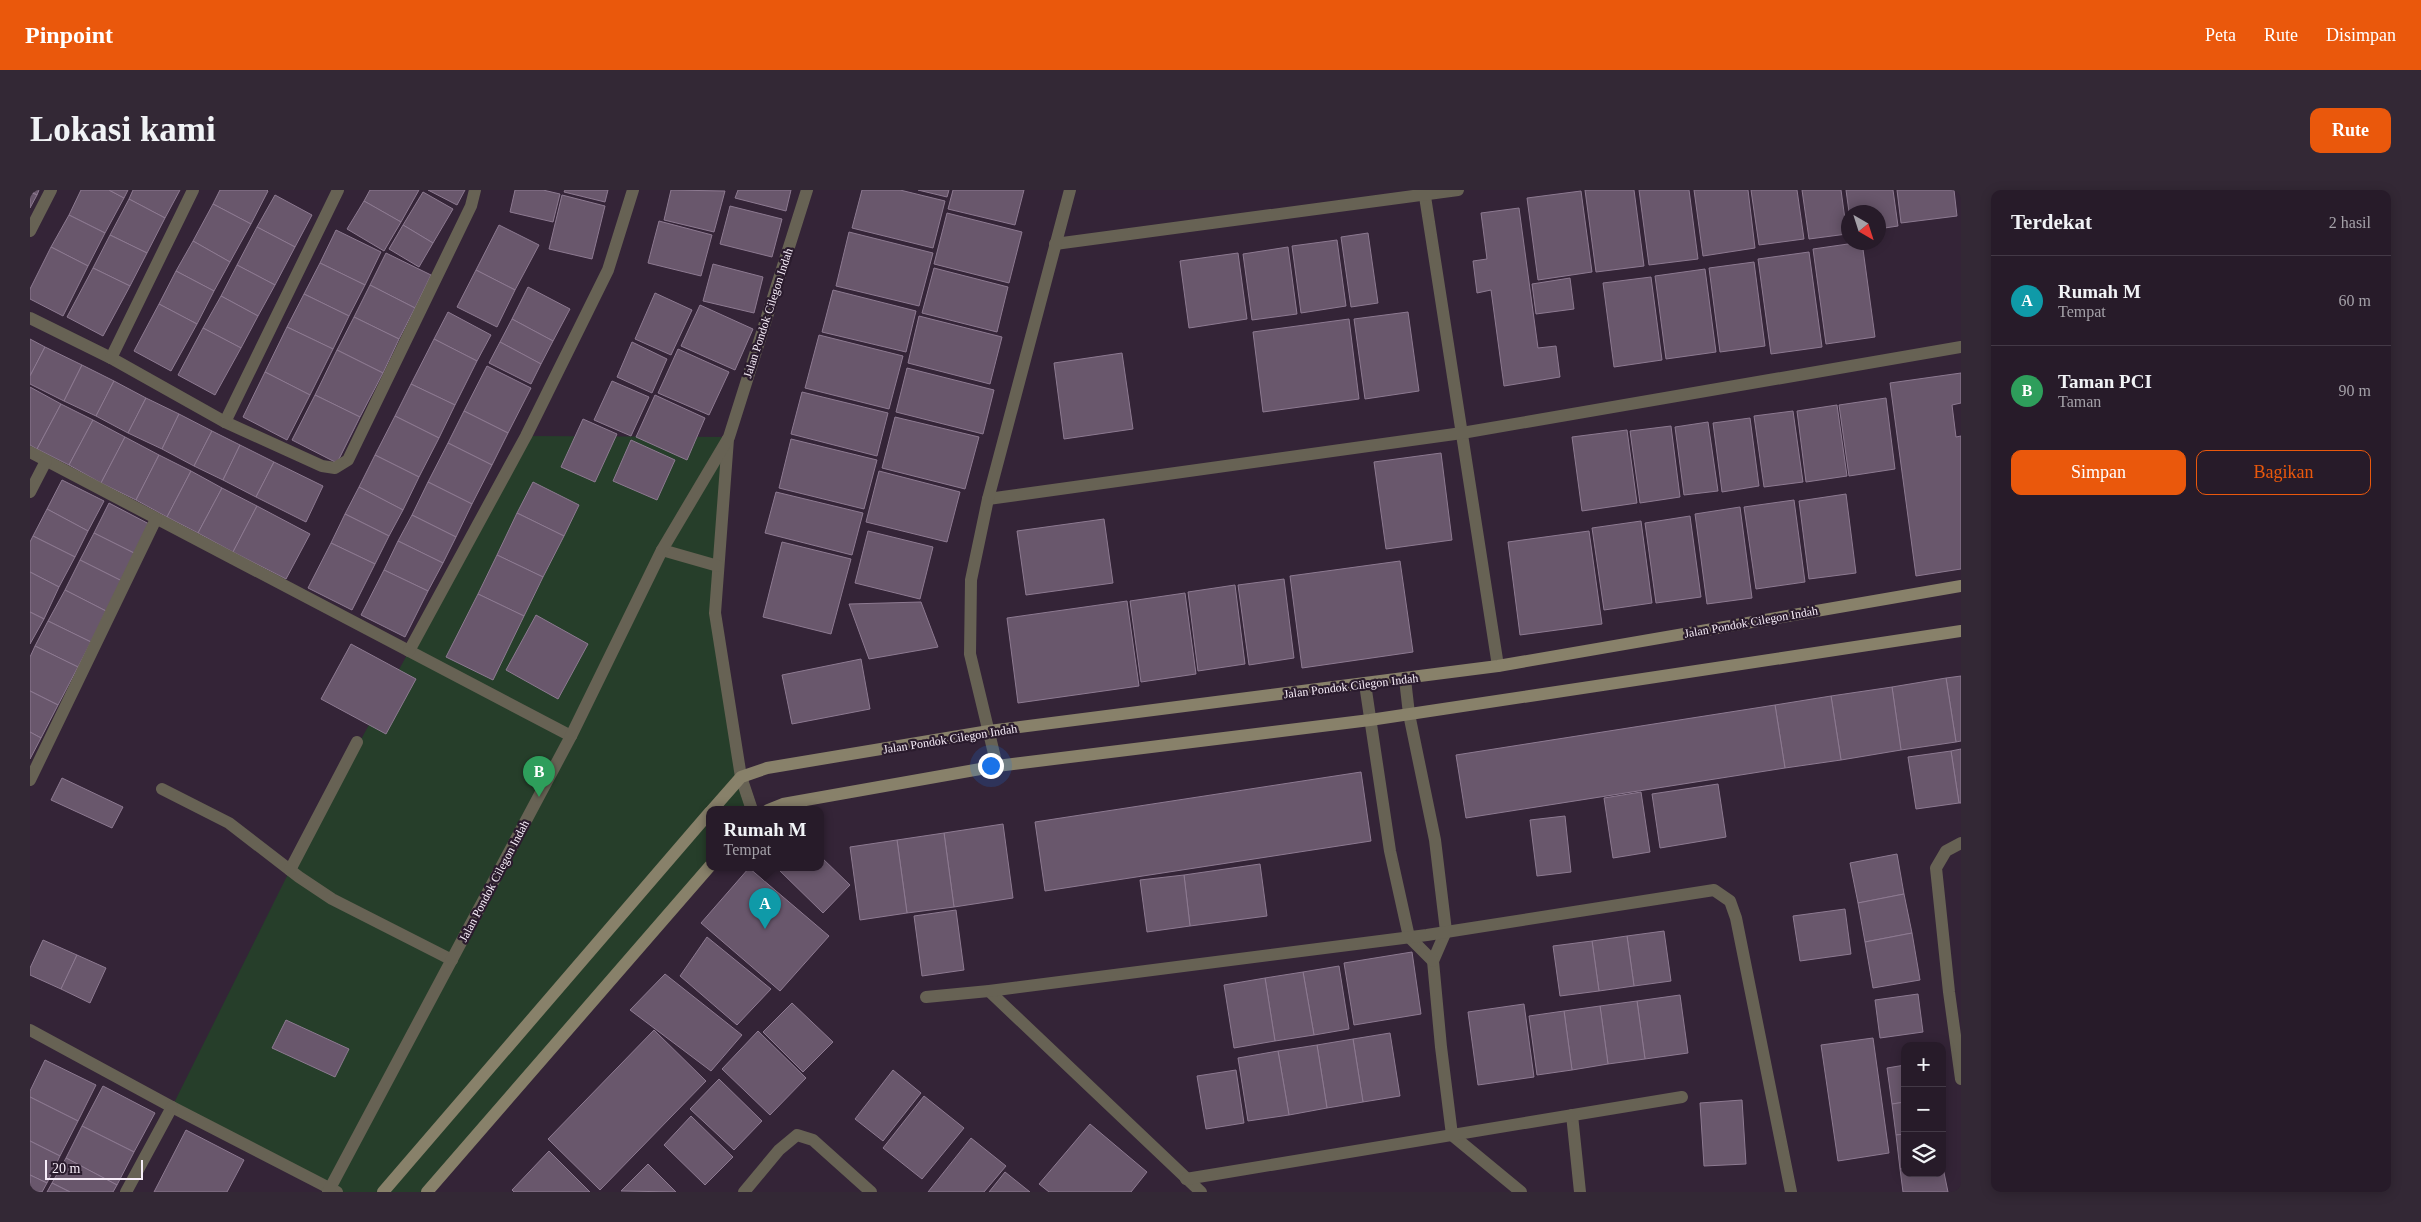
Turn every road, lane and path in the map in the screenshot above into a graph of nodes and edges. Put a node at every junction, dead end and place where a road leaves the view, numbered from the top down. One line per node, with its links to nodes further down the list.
1 (51, 190): 10 (street)
2 (193, 190): 14 (street)
3 (338, 190): 15 (street)
4 (475, 190): 15 (street)
5 (633, 190): 27 (street)
6 (807, 190): 17 (street, Jalan Pondok Cilegon Indah)
7 (1070, 190): 11 (street)
8 (1458, 190): 9 (street)
9 (1424, 193): 11 (street); 16 (street)
10 (30, 230)
11 (1055, 244): 21 (street)
12 (30, 318): 14 (street)
13 (1961, 347): 16 (street)
14 (111, 358): 15 (street)
15 (225, 422)
16 (1462, 433): 21 (street); 28 (street)
17 (729, 437): 23 (street, Jalan Pondok Cilegon Indah); 24 (street, Jalan Pondok Cilegon Indah)
18 (30, 452): 19 (street)
19 (46, 461): 20 (street); 22 (street)
20 (30, 492)
21 (988, 499): 33 (street)
22 (156, 519): 27 (street); 38 (street)
23 (662, 550): 24 (street); 34 (street, Jalan Pondok Cilegon Indah)
24 (718, 566): 37 (street, Jalan Pondok Cilegon Indah)
25 (1961, 586): 28 (street, Jalan Pondok Cilegon Indah)
26 (1961, 631): 31 (street)
27 (409, 652): 34 (street)
28 (1498, 666): 29 (street, Jalan Pondok Cilegon Indah)
29 (1405, 679): 30 (street, Jalan Pondok Cilegon Indah); 31 (street)
30 (1365, 684): 32 (street); 33 (street, Jalan Pondok Cilegon Indah)
31 (1409, 714): 32 (street); 47 (street)
32 (1370, 720): 36 (street); 48 (street)
33 (989, 731): 36 (street); 37 (street, Jalan Pondok Cilegon Indah)
34 (571, 736): 49 (street, Jalan Pondok Cilegon Indah)
35 (357, 742): 45 (street)
36 (997, 766): 42 (street)
37 (740, 777): 40 (street); 41 (street, Jalan Pondok Cilegon Indah)
38 (30, 780)
39 (162, 789): 45 (street)
40 (715, 806)
41 (751, 806)
42 (778, 806)
43 (706, 817): 63 (street)
44 (1961, 843): 53 (street)
45 (290, 870): 49 (street)
46 (706, 871): 64 (street)
47 (1446, 932): 48 (street); 50 (street); 70 (street)
48 (1409, 936): 50 (street); 51 (street)
49 (452, 960): 61 (street, Jalan Pondok Cilegon Indah)
50 (1433, 961): 59 (street)
51 (989, 991): 52 (street); 60 (street)
52 (926, 997)
53 (1957, 1027): 55 (street)
54 (32, 1034): 57 (street)
55 (1961, 1079)
56 (1682, 1097): 58 (street)
57 (172, 1108): 61 (street); 62 (street)
58 (1572, 1115): 59 (street); 69 (street)
59 (1452, 1135): 60 (street); 68 (street)
60 (1186, 1179): 67 (street)
61 (332, 1190)
62 (126, 1192)
63 (383, 1192)
64 (428, 1192)
65 (744, 1192): 66 (street)
66 (871, 1192)
67 (1201, 1192)
68 (1521, 1192)
69 (1580, 1192)
70 (1791, 1192)

